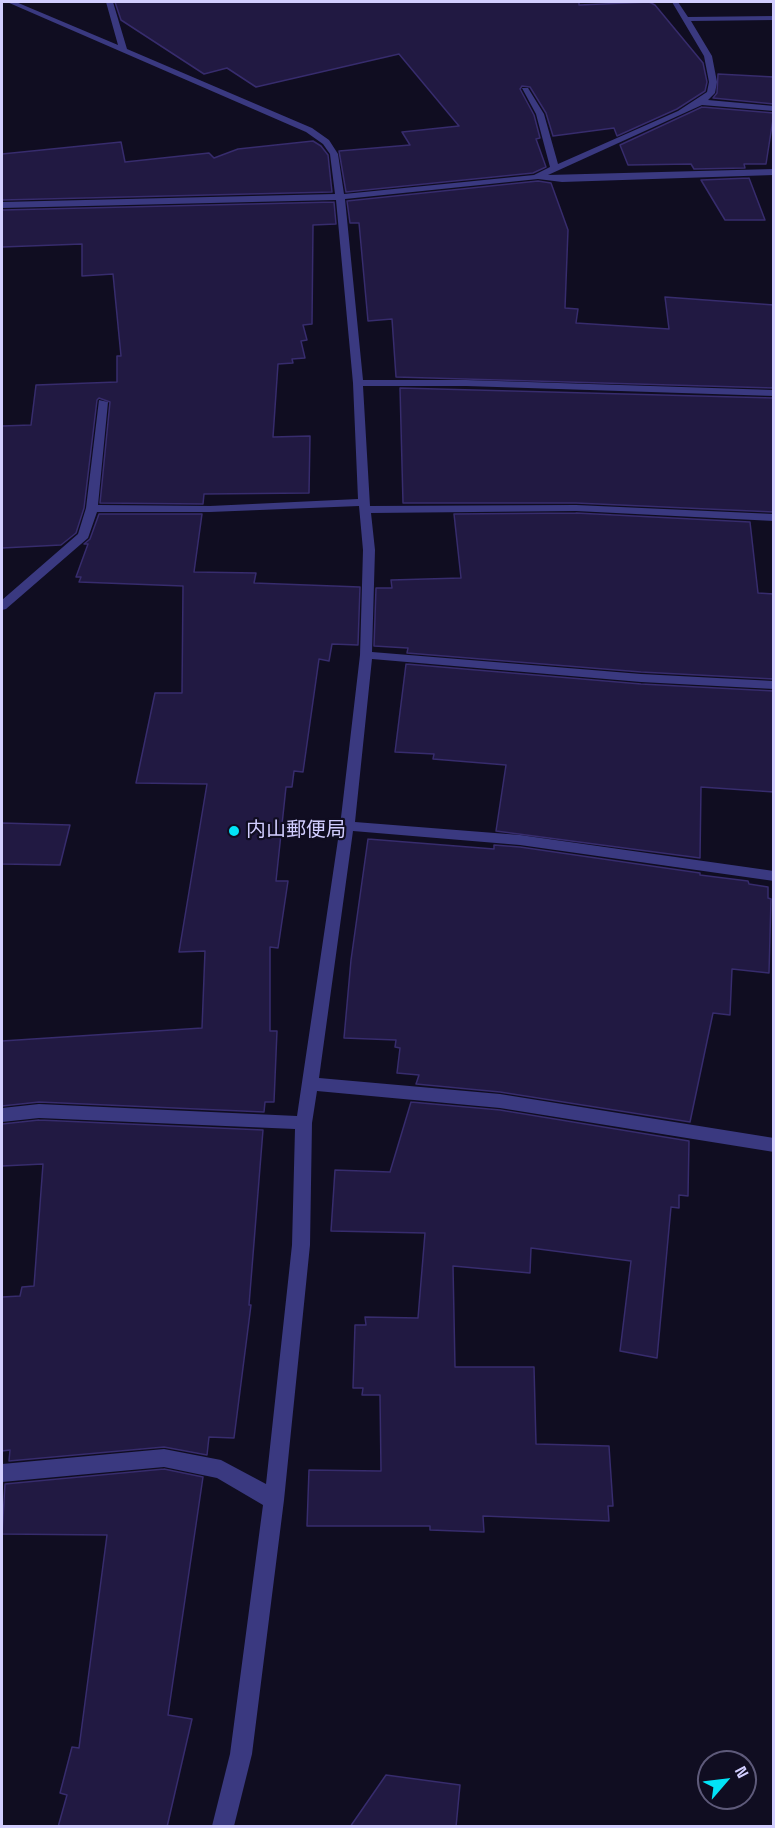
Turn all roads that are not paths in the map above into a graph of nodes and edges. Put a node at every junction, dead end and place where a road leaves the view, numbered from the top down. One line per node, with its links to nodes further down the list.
1 (11, 2): 6 (street)
2 (110, 2): 6 (street)
3 (675, 2): 5 (street)
4 (774, 18): 5 (street)
5 (686, 19): 8 (street)
6 (123, 49): 13 (street)
7 (525, 90): 10 (street)
8 (701, 102): 9 (street); 10 (street)
9 (774, 109)
10 (555, 168): 12 (street)
11 (774, 172): 12 (street)
12 (536, 177): 13 (street)
13 (340, 197): 14 (street); 15 (street)
14 (2, 205)
15 (358, 383): 16 (street); 18 (street)
16 (774, 393)
17 (103, 402): 19 (street)
18 (365, 506): 19 (street); 20 (street); 22 (street)
19 (92, 508): 21 (street)
20 (774, 518)
21 (2, 606)
22 (366, 655): 23 (street); 24 (street)
23 (774, 685)
24 (347, 826): 25 (street); 26 (street)
25 (774, 876)
26 (309, 1084): 28 (street); 29 (street)
27 (2, 1115): 28 (street)
28 (304, 1123): 31 (street)
29 (774, 1145)
30 (2, 1473): 31 (street)
31 (274, 1500): 32 (street)
32 (223, 1827)

